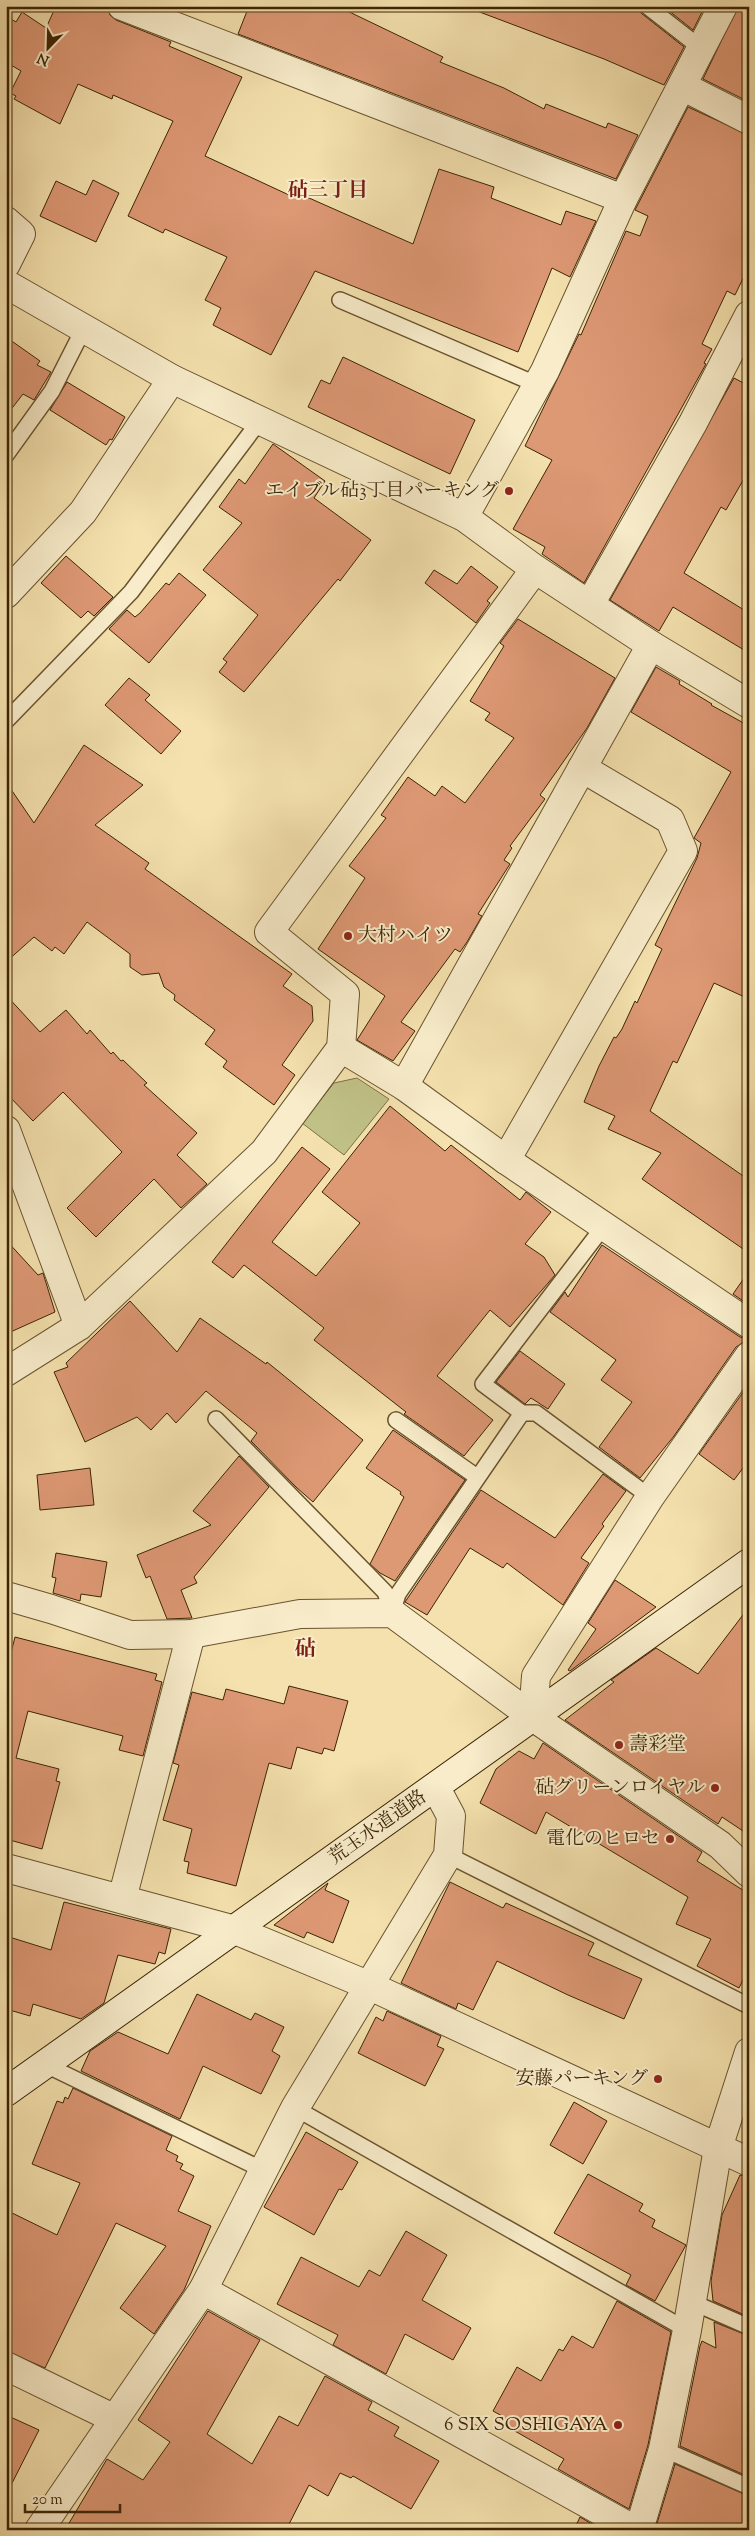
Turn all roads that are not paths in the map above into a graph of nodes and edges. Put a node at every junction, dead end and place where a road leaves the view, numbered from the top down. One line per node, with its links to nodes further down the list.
1 (122, 6): 7 (street)
2 (647, 6): 4 (lane)
3 (723, 6): 4 (street)
4 (702, 50): 5 (street)
5 (682, 86): 6 (street); 7 (street)
6 (749, 120)
7 (624, 199): 15 (street)
8 (6, 221): 9 (street)
9 (6, 264)
10 (6, 284): 13 (street)
11 (340, 300): 15 (lane)
12 (749, 315): 21 (street)
13 (84, 328): 14 (street); 17 (lane)
14 (172, 378): 16 (street); 20 (street)
15 (538, 385): 18 (street)
16 (261, 419): 18 (street); 24 (lane)
17 (6, 455)
18 (464, 517): 19 (street)
19 (534, 569): 21 (street); 26 (street)
20 (6, 594)
21 (590, 604): 22 (street)
22 (651, 645): 23 (street); 25 (street)
23 (749, 704)
24 (6, 721)
25 (582, 768): 27 (street); 29 (street)
26 (342, 1048): 27 (street); 32 (street)
27 (404, 1086): 29 (street)
28 (6, 1130): 32 (street)
29 (506, 1160): 30 (street)
30 (604, 1226): 31 (street); 35 (lane)
31 (749, 1324)
32 (79, 1326): 34 (street)
33 (749, 1356): 39 (street)
34 (6, 1372)
35 (522, 1414): 38 (lane); 39 (lane)
36 (216, 1419): 42 (lane)
37 (396, 1420): 38 (lane)
38 (477, 1477): 42 (lane)
39 (650, 1497): 44 (street)
40 (749, 1562): 44 (street, 荒玉水道道路)
41 (6, 1596): 43 (street)
42 (392, 1613): 43 (street); 44 (street)
43 (191, 1634): 49 (street)
44 (533, 1717): 45 (street, 荒玉水道道路); 47 (street)
45 (436, 1788): 46 (street); 50 (street, 荒玉水道道路)
46 (448, 1855): 51 (street); 52 (lane)
47 (747, 1865)
48 (6, 1868): 49 (street)
49 (122, 1899): 50 (street)
50 (235, 1930): 51 (street); 54 (street, 荒玉水道道路)
51 (370, 1986): 56 (street); 57 (street)
52 (749, 2006)
53 (749, 2052): 57 (street)
54 (46, 2065): 55 (street, 荒玉水道道路); 59 (lane)
55 (6, 2092)
56 (295, 2108): 59 (street); 63 (lane)
57 (718, 2148): 58 (street); 61 (street)
58 (749, 2162)
59 (263, 2170): 60 (street)
60 (203, 2290): 65 (street); 69 (street)
61 (692, 2302): 62 (lane); 63 (street)
62 (749, 2327)
63 (687, 2330): 66 (street)
64 (6, 2366): 65 (street)
65 (115, 2420): 68 (street)
66 (663, 2449): 67 (lane); 70 (street)
67 (749, 2487)
68 (39, 2530)
69 (634, 2530)
70 (639, 2530)

